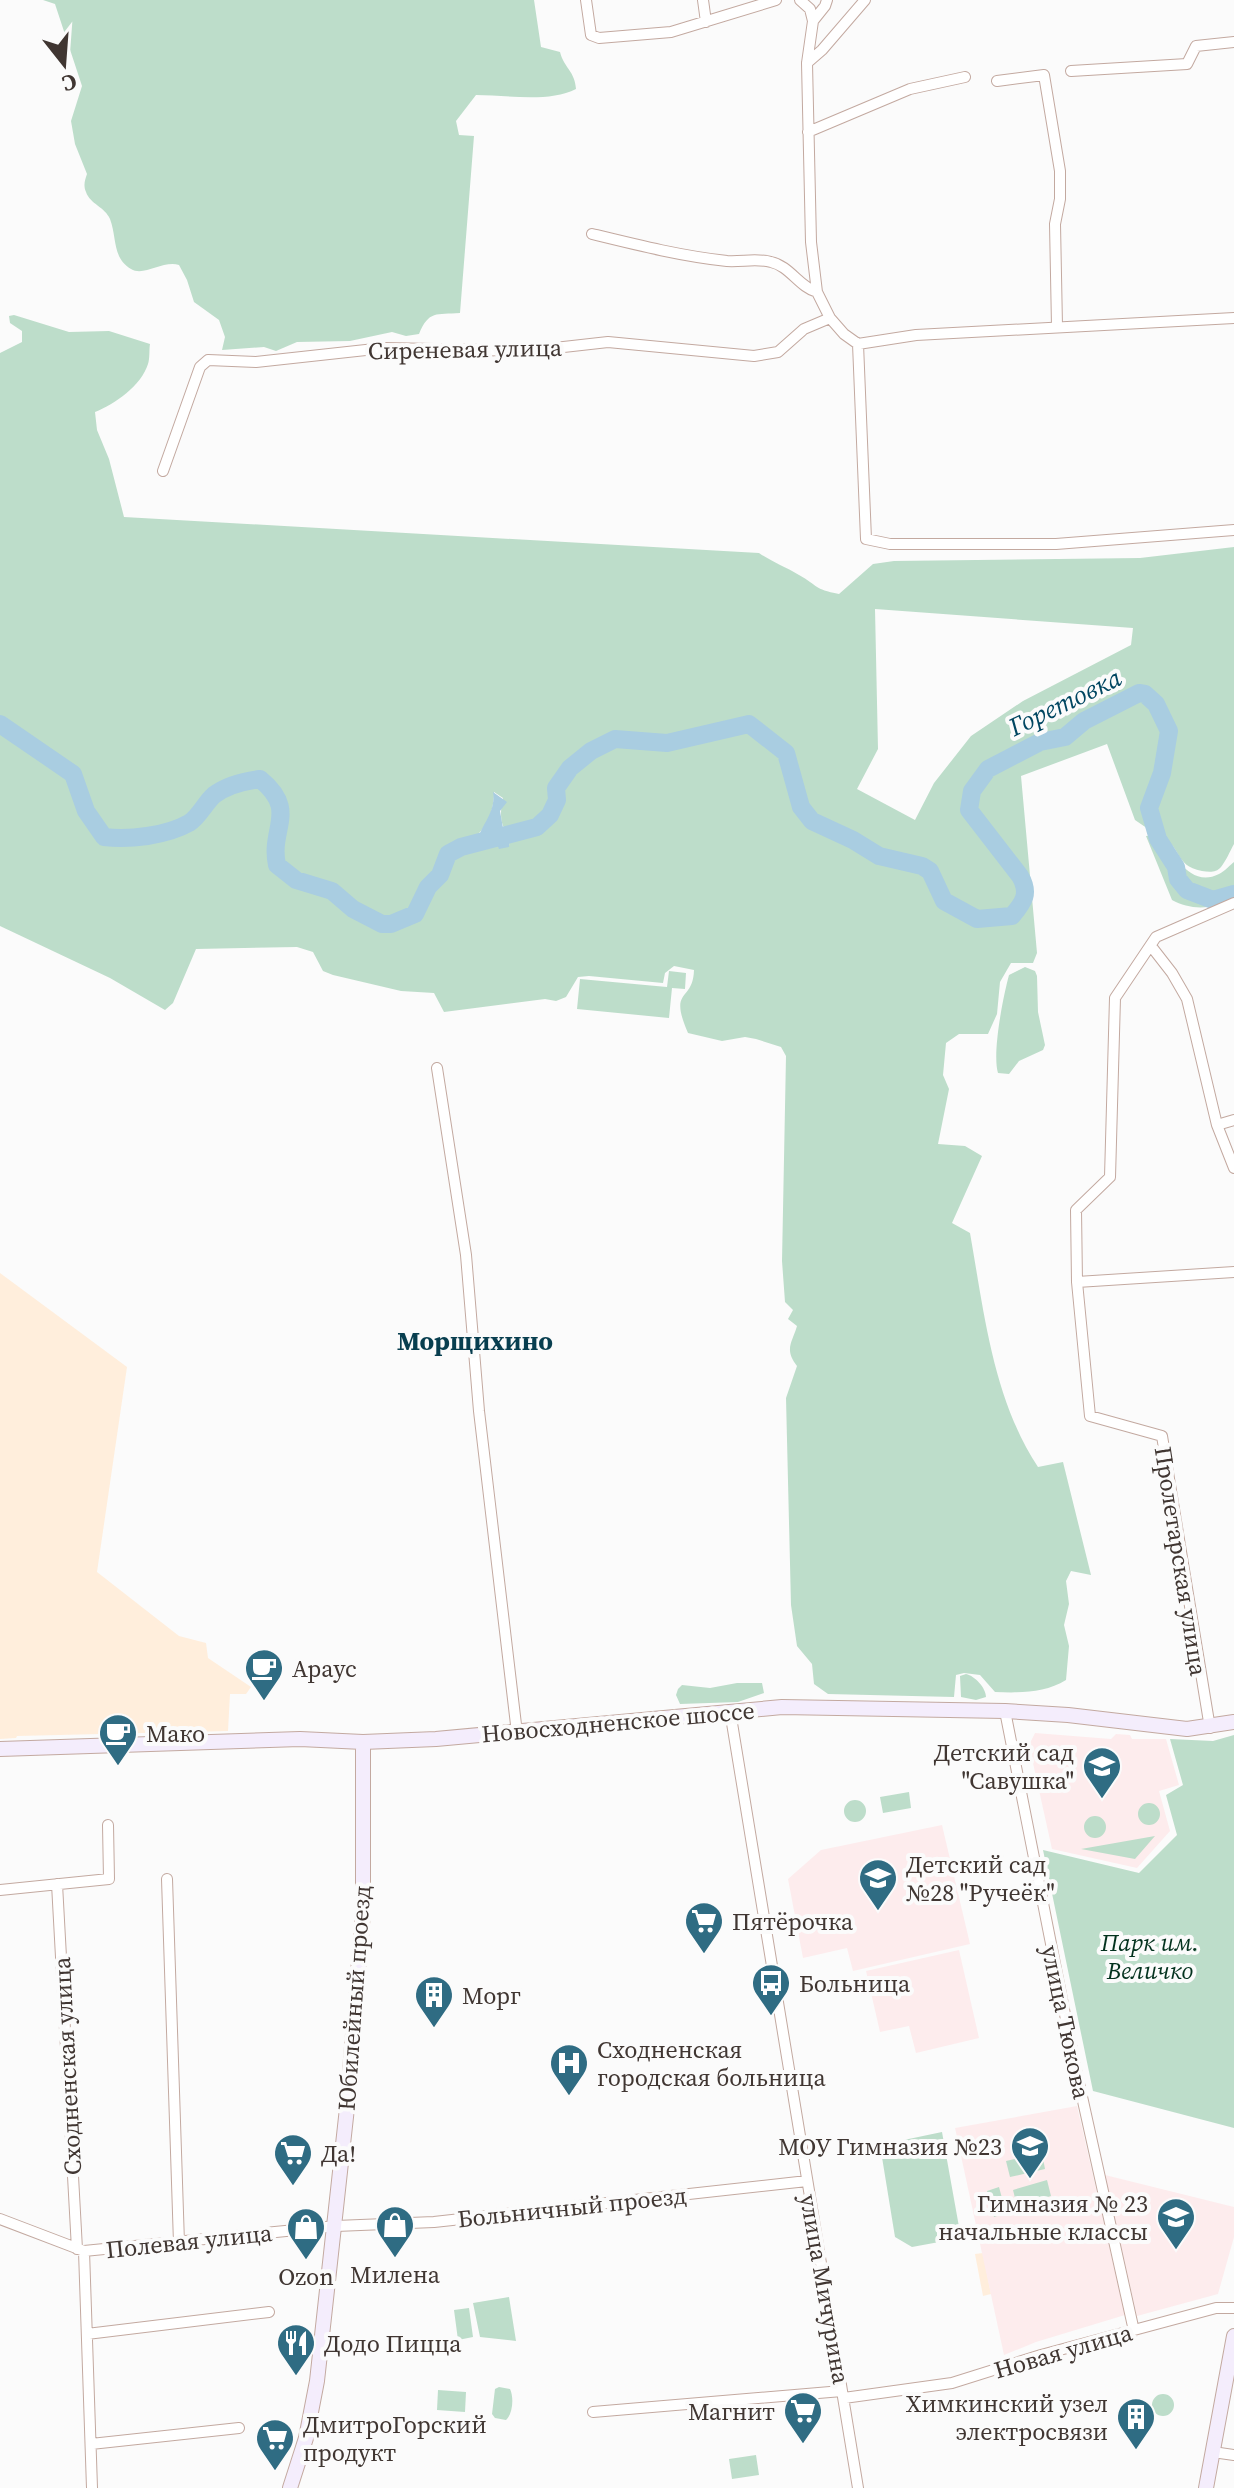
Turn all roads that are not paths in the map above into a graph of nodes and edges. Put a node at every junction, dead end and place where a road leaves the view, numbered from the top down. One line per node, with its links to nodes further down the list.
1 (586, 0): 8 (street)
2 (703, 0): 8 (street)
3 (776, 0): 8 (street)
4 (800, 0): 7 (street)
5 (827, 0): 7 (street)
6 (865, 0): 10 (street)
7 (813, 21): 10 (street)
8 (706, 22)
9 (1234, 42): 11 (street)
10 (807, 63): 14 (street)
11 (1071, 71)
12 (965, 77): 14 (street)
13 (997, 81): 19 (street)
14 (808, 132): 16 (street)
15 (592, 234): 16 (street)
16 (817, 292): 17 (street)
17 (830, 318): 20 (street); 21 (street, Сиреневая улица)
18 (1234, 318): 19 (street)
19 (1057, 326): 20 (street)
20 (858, 344): 22 (street)
21 (163, 471)
22 (1234, 530)
23 (1234, 903): 24 (street)
24 (1151, 946): 27 (street); 30 (street, Пролетарская улица)
25 (437, 1068): 35 (street)
26 (1234, 1120): 27 (street)
27 (1217, 1125): 28 (street)
28 (1234, 1168)
29 (1234, 1272): 30 (street)
30 (1077, 1282): 34 (street, Пролетарская улица)
31 (730, 1711): 32 (main road, Новосходненское шоссе); 35 (main road, Новосходненское шоссе); 42 (street, улица Мичурина)
32 (1005, 1711): 34 (main road, Новосходненское шоссе); 49 (street, улица Тюкова)
33 (1234, 1722): 34 (main road, Новосходненское шоссе)
34 (1210, 1728)
35 (517, 1733): 36 (main road, Новосходненское шоссе)
36 (363, 1742): 37 (main road, Новосходненское шоссе); 44 (main road, Юбилейный проезд)
37 (0, 1749)
38 (108, 1825): 40 (street)
39 (167, 1879): 45 (street)
40 (57, 1884): 41 (street); 46 (street, Сходненская улица)
41 (0, 1890)
42 (807, 2181): 44 (street, Больничный проезд); 52 (street, улица Мичурина)
43 (0, 2219): 46 (street, Полевая улица)
44 (336, 2226): 45 (street, Полевая улица); 59 (main road, Юбилейный проезд)
45 (179, 2243): 46 (street, Полевая улица)
46 (81, 2250): 50 (street, Сходненская улица)
47 (1234, 2308): 49 (street, Новая улица)
48 (269, 2312): 50 (street)
49 (1134, 2331): 52 (street, Новая улица)
50 (87, 2334): 55 (street, Сходненская улица)
51 (1234, 2336): 56 (main road)
52 (843, 2395): 53 (street, Новая улица); 60 (street, улица Мичурина)
53 (593, 2412)
54 (239, 2428): 55 (street)
55 (91, 2444): 58 (street, Сходненская улица)
56 (1213, 2452): 57 (street); 61 (main road)
57 (1234, 2455)
58 (92, 2488)
59 (290, 2488)
60 (858, 2488)
61 (1206, 2488)

